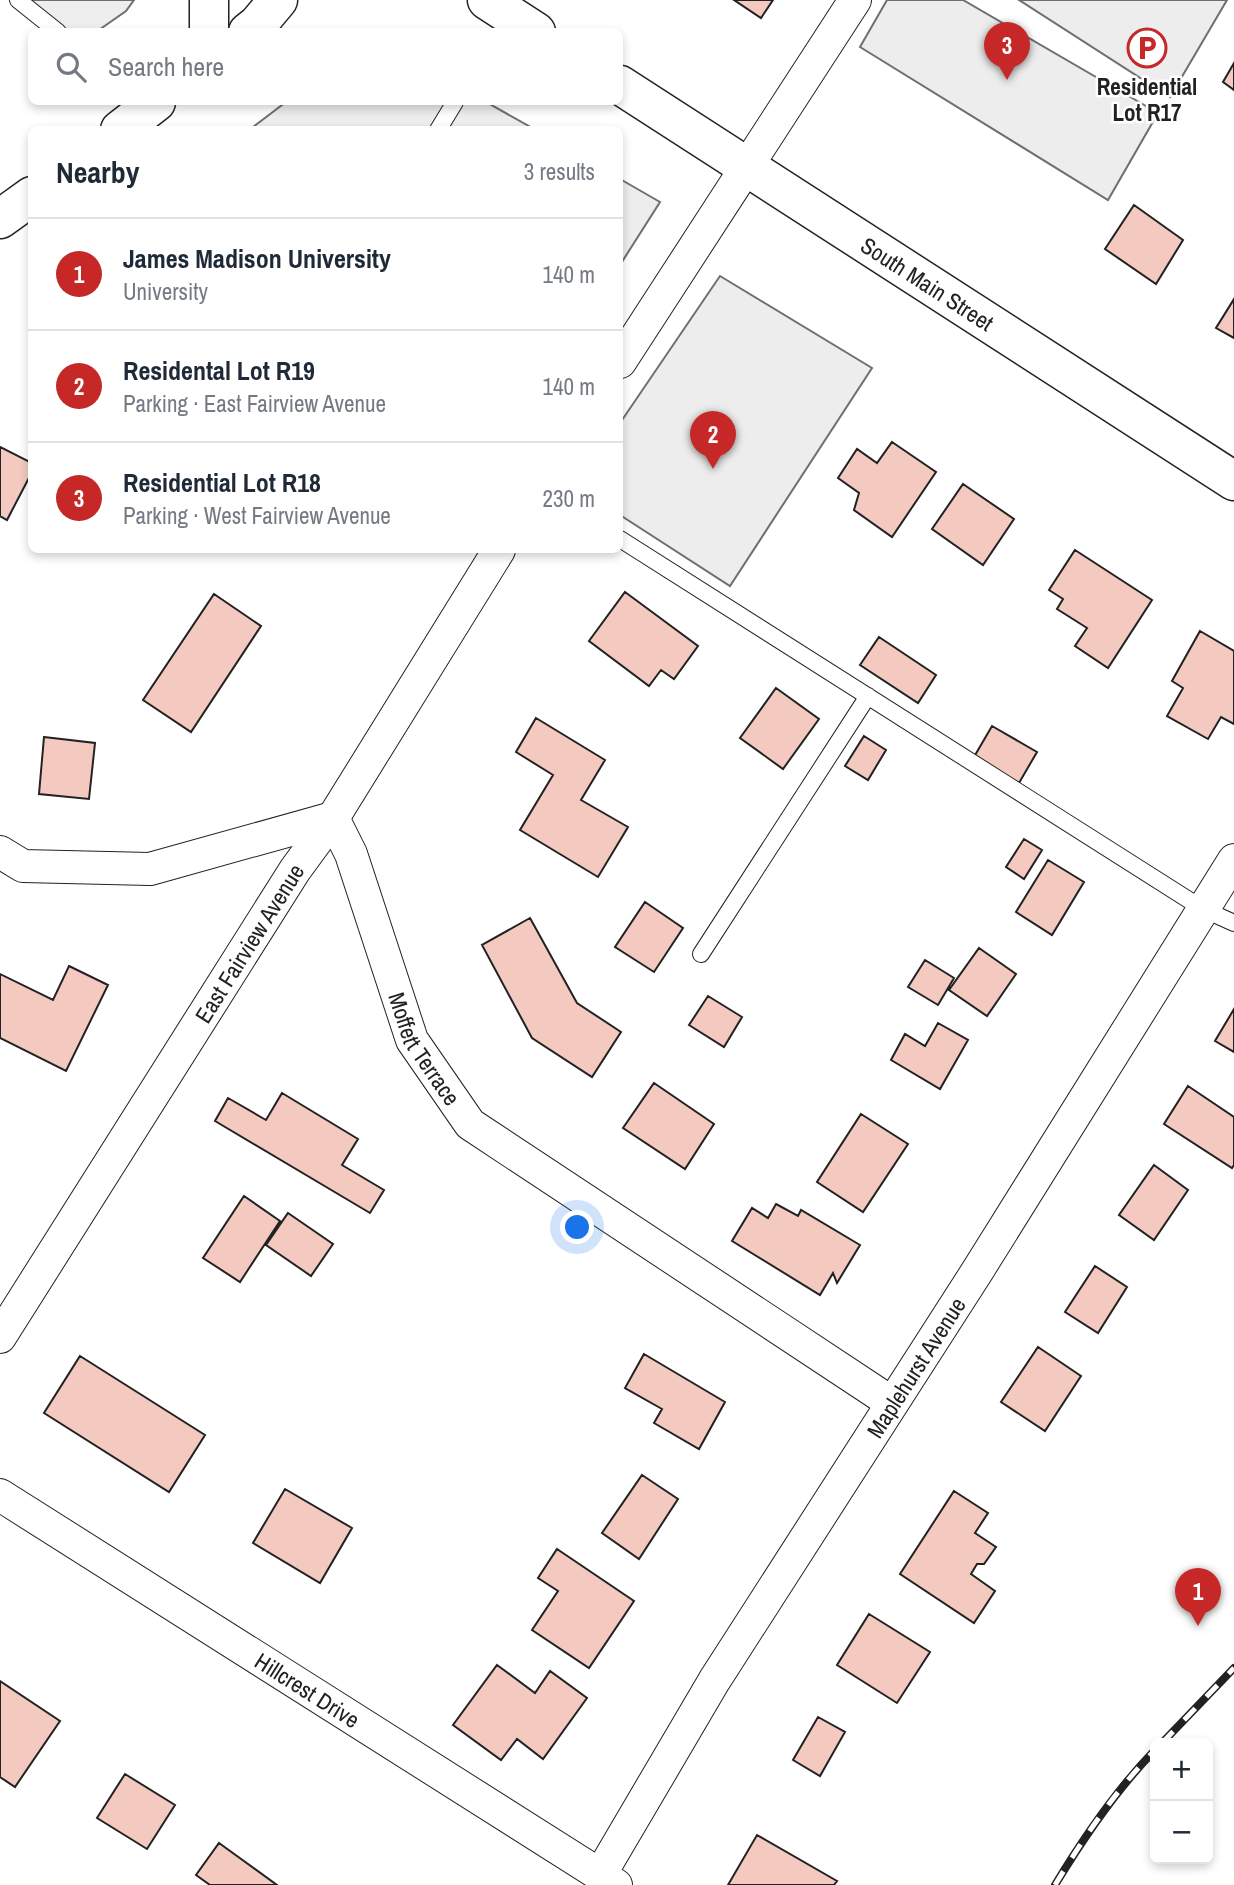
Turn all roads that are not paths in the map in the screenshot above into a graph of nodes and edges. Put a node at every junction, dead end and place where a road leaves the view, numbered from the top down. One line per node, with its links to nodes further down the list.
1 (18, 0): 5 (lane)
2 (209, 0): 6 (main road)
3 (278, 0): 7 (main road)
4 (855, 0): 11 (street)
5 (53, 28)
6 (208, 28)
7 (253, 28)
8 (623, 87): 11 (main road, South Main Street)
9 (454, 105): 10 (lane)
10 (441, 126)
11 (747, 167): 14 (street); 15 (main road, South Main Street)
12 (28, 199): 13 (main road)
13 (0, 219)
14 (623, 357)
15 (1234, 481)
16 (623, 542): 18 (lane)
17 (497, 553): 19 (street, East Fairview Avenue)
18 (868, 696): 22 (lane); 24 (lane)
19 (332, 818): 20 (street); 25 (street, East Fairview Avenue); 26 (street, Moffett Terrace)
20 (0, 852)
21 (1234, 860): 22 (street, Maplehurst Avenue)
22 (1203, 909): 23 (lane); 26 (street, Maplehurst Avenue)
23 (1234, 923)
24 (701, 954)
25 (0, 1337)
26 (892, 1403): 28 (street, Maplehurst Avenue)
27 (0, 1495): 28 (street, Hillcrest Drive)
28 (608, 1880)

